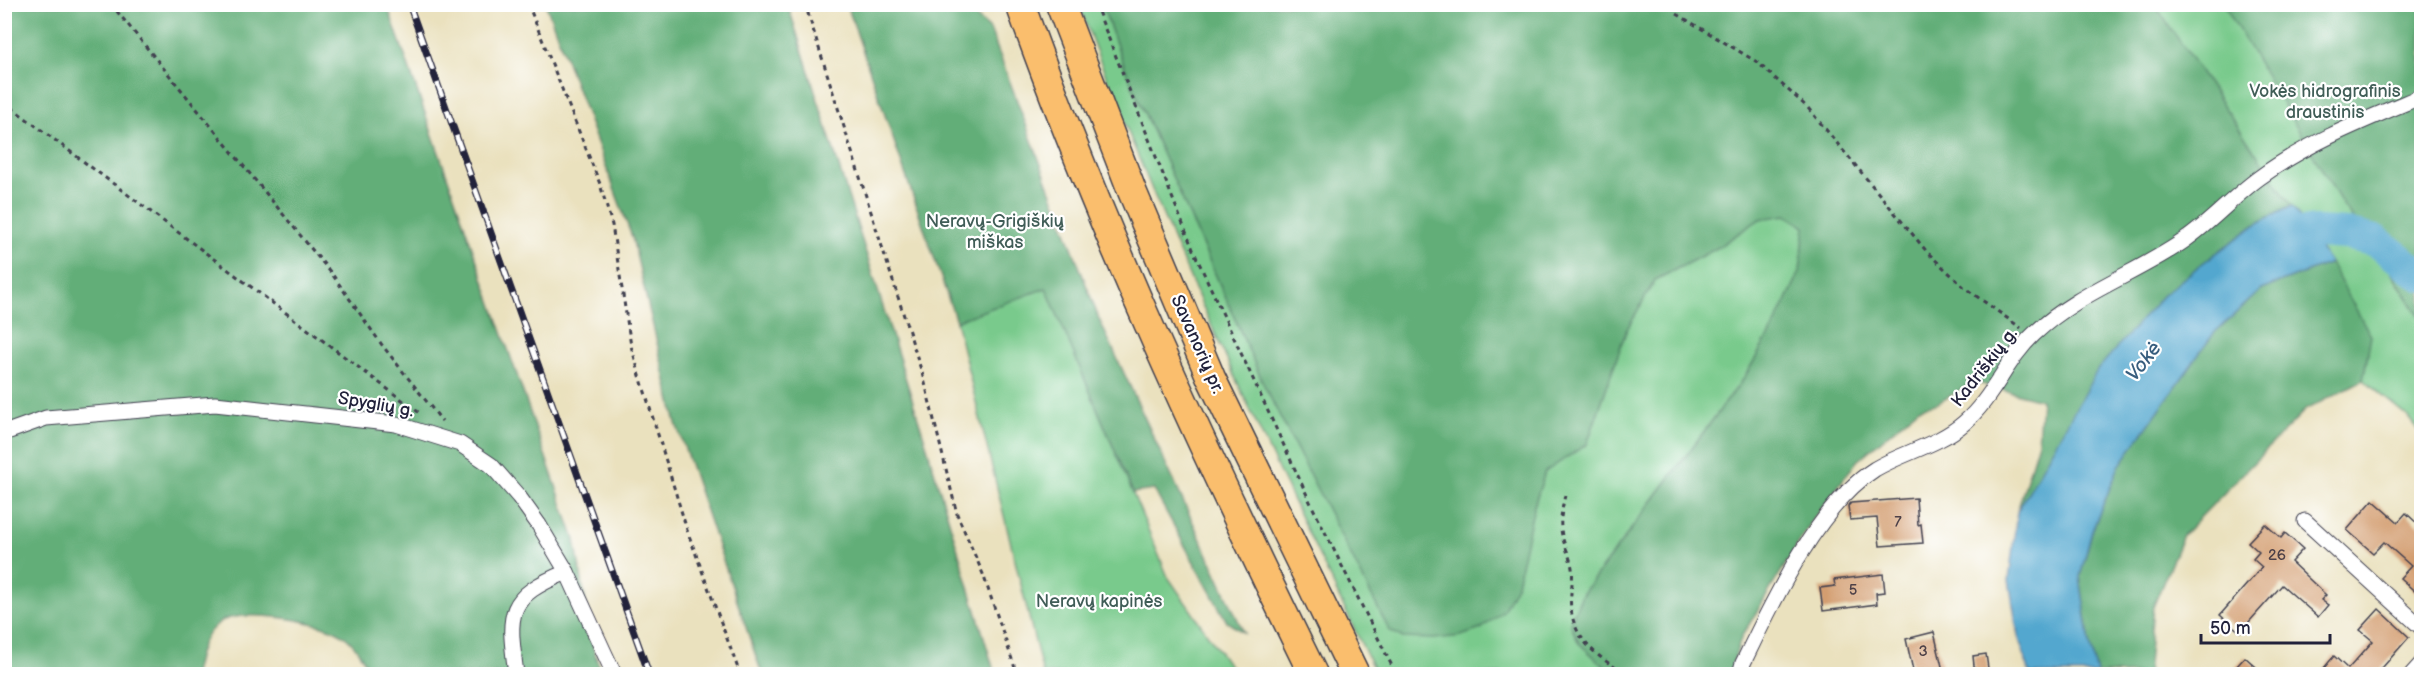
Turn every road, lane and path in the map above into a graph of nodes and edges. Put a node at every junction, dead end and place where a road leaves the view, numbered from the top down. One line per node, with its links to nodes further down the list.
1 (111, 4): 13 (path)
2 (528, 4): 21 (path)
3 (805, 4): 22 (path)
4 (1020, 4): 23 (highway)
5 (1060, 4): 24 (highway, Savanorių pr.)
6 (1095, 4): 25 (path)
7 (1677, 14): 10 (path)
8 (2421, 96): 10 (street, Kadriškių g.)
9 (4, 102): 11 (path)
10 (2032, 336): 27 (street, Kadriškių g.)
11 (423, 416)
12 (4, 433): 13 (street, Spyglių g.)
13 (460, 444): 16 (street, Spyglių g.)
14 (1564, 495): 26 (path)
15 (2305, 521): 17 (street)
16 (567, 572): 19 (street); 20 (street, Spyglių g.)
17 (2421, 628)
18 (2421, 663): 28 (street)
19 (516, 675)
20 (614, 675)
21 (741, 675)
22 (1017, 675)
23 (1313, 675)
24 (1355, 675)
25 (1396, 675)
26 (1624, 675)
27 (1740, 675)
28 (2412, 675)

